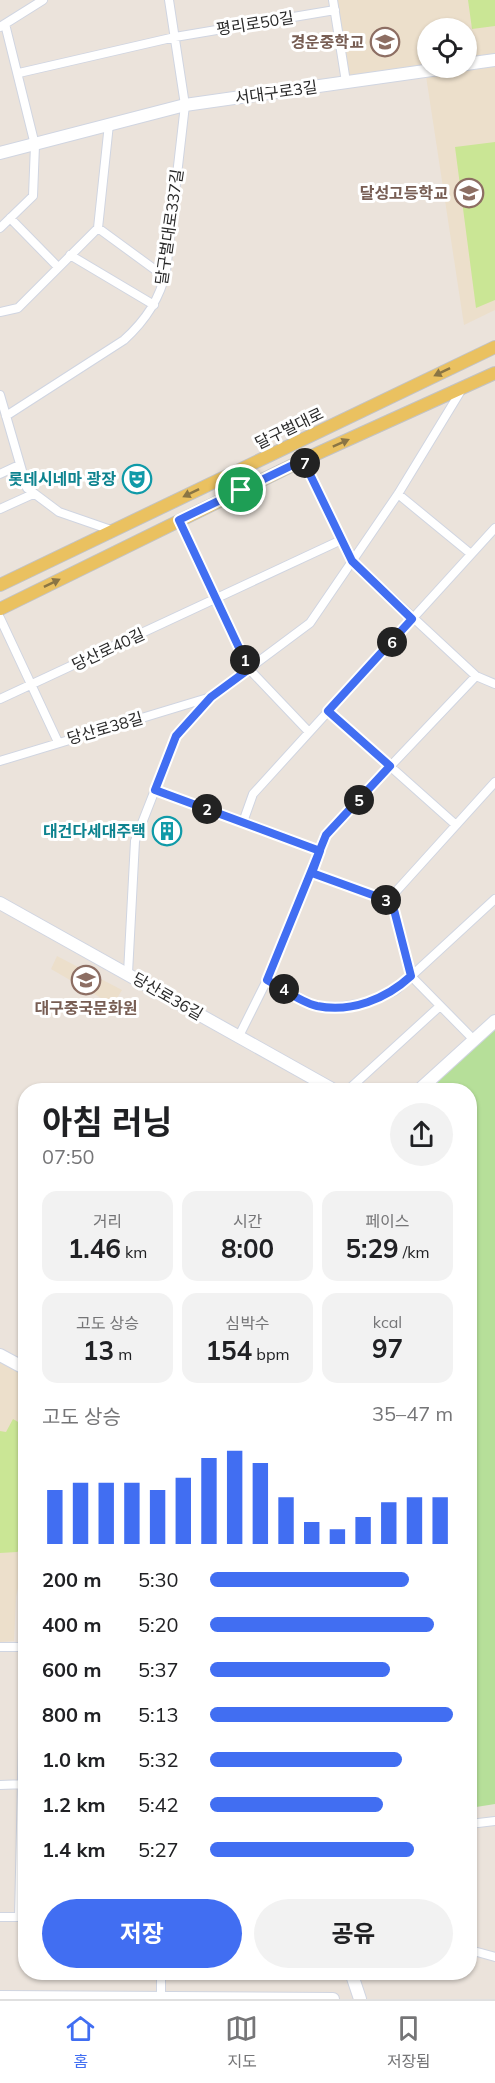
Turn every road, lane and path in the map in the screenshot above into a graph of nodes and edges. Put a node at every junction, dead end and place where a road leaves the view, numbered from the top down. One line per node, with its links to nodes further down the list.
1 (43, 0): 5 (street)
2 (169, 0): 6 (street)
3 (333, 0): 4 (street)
4 (335, 10): 6 (street, 평리로50길); 11 (street)
5 (3, 25): 10 (street)
6 (175, 36): 10 (street, 평리로50길); 12 (street)
7 (495, 60): 8 (main road)
8 (477, 62)
9 (417, 72): 11 (main road, 서대구로3길)
10 (19, 73): 14 (street)
11 (346, 82): 12 (main road, 서대구로3길)
12 (185, 105): 13 (main road, 서대구로3길); 21 (street, 달구벌대로337길)
13 (109, 124): 14 (main road, 서대구로3길); 18 (street)
14 (35, 145): 15 (main road, 서대구로3길); 16 (street)
15 (0, 153)
16 (10, 218): 17 (street); 20 (street)
17 (0, 228)
18 (98, 228): 19 (street); 21 (street)
19 (70, 255): 20 (street); 22 (street)
20 (58, 267): 23 (street)
21 (165, 277): 22 (street, 달구벌대로337길)
22 (154, 305): 28 (street, 달구벌대로337길)
23 (0, 312)
24 (495, 347): 37 (main road, 달구벌대로, one-way to 37)
25 (495, 373): 26 (main road)
26 (462, 388): 29 (main road, one-way to 26); 33 (street)
27 (0, 395): 28 (street)
28 (6, 416): 30 (street)
29 (303, 460): 35 (main road); 40 (street)
30 (19, 465): 31 (street); 32 (street)
31 (0, 474)
32 (33, 494): 34 (street); 37 (street)
33 (398, 494): 39 (street); 40 (street)
34 (0, 509)
35 (179, 520): 42 (street); 43 (main road, one-way to 35)
36 (495, 528): 39 (street)
37 (111, 530): 41 (main road, 달구벌대로)
38 (337, 542): 42 (street, 당산로40길)
39 (471, 554): 45 (street)
40 (352, 561): 45 (street); 46 (street)
41 (0, 585)
42 (216, 598): 46 (street); 48 (street, 당산로40길)
43 (0, 609)
44 (0, 618): 48 (street)
45 (412, 619): 47 (street); 52 (street)
46 (249, 669): 50 (street); 53 (street)
47 (476, 676): 49 (street); 56 (street)
48 (32, 684): 51 (street, 당산로40길); 54 (street)
49 (495, 684)
50 (211, 697): 54 (street, 당산로38길); 58 (street)
51 (0, 699)
52 (328, 711): 53 (street); 56 (street)
53 (309, 732): 59 (street)
54 (58, 742): 55 (street, 당산로38길)
55 (0, 761)
56 (390, 766): 60 (street); 61 (street)
57 (494, 785): 60 (street)
58 (155, 790): 59 (street); 66 (street)
59 (243, 822): 61 (street)
60 (456, 825): 64 (street)
61 (320, 851): 62 (street)
62 (312, 873): 64 (street); 68 (street)
63 (495, 899): 67 (street)
64 (392, 902): 67 (street)
65 (0, 903): 66 (main road, 당산로36길)
66 (128, 973): 71 (main road, 당산로36길)
67 (411, 976): 68 (street); 69 (street)
68 (267, 980): 71 (street)
69 (440, 1006): 72 (street); 74 (street)
70 (495, 1021): 72 (main road)
71 (238, 1036): 73 (main road, 당산로36길)
72 (474, 1040): 75 (main road)
73 (322, 1083)
74 (356, 1083)
75 (427, 1083)
76 (0, 1355): 77 (main road)
77 (18, 1365)
78 (0, 1647): 79 (street)
79 (18, 1647)
80 (18, 1784): 81 (street)
81 (0, 1785)
82 (495, 1821): 83 (street)
83 (477, 1823)
84 (0, 1917): 85 (street)
85 (18, 1917)
86 (477, 1952): 87 (street)
87 (495, 1957)
88 (161, 1980): 91 (street)
89 (354, 1980): 93 (main road)
90 (0, 1997): 91 (main road)
91 (161, 1998): 92 (main road)
92 (333, 1999)
93 (360, 1999)

